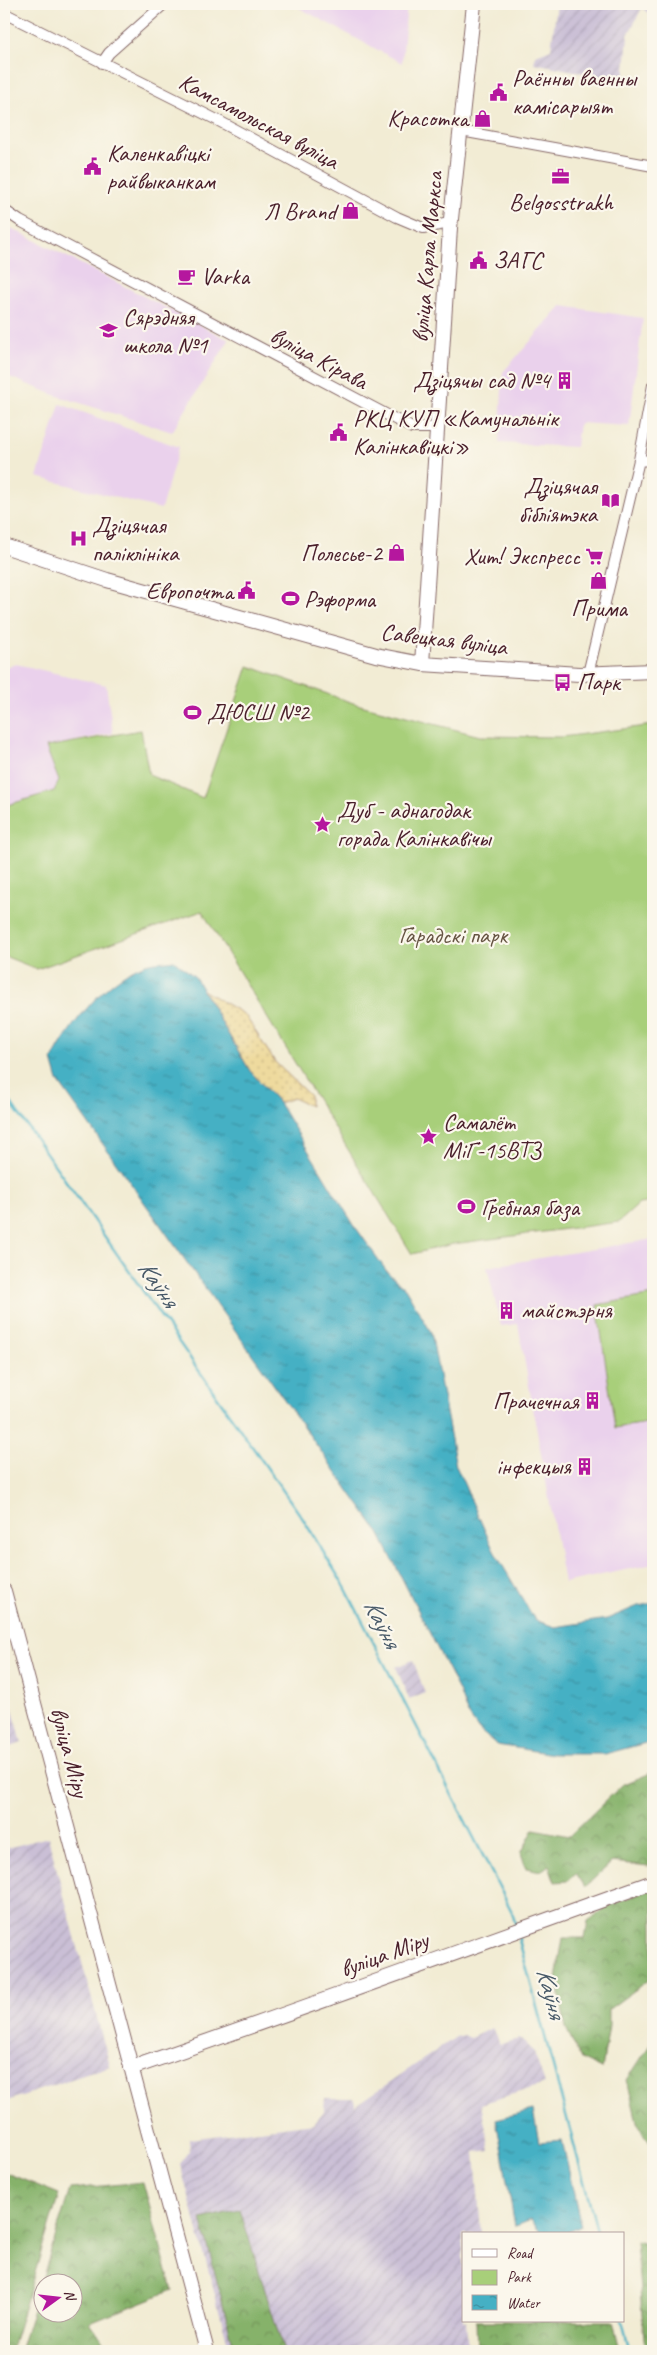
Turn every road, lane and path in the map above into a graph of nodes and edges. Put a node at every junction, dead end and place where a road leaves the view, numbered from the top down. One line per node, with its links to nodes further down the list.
1 (164, 4): 4 (street)
2 (474, 4): 5 (main road, вуліца Карла Маркса)
3 (4, 13): 4 (street, Камсамольская вуліца)
4 (102, 63): 8 (street, Камсамольская вуліца)
5 (461, 131): 6 (street); 8 (main road, вуліца Карла Маркса)
6 (653, 166)
7 (4, 210): 10 (street, вуліца Кірава)
8 (450, 223): 10 (main road, вуліца Карла Маркса)
9 (653, 384): 11 (street)
10 (437, 428): 14 (main road, вуліца Карла Маркса)
11 (639, 460): 12 (street); 16 (street)
12 (653, 461)
13 (4, 546): 14 (main road, Савецкая вуліца)
14 (422, 664): 16 (main road, Савецкая вуліца)
15 (653, 671): 16 (main road, Савецкая вуліца)
16 (588, 674)
17 (4, 1591): 18 (main road, вуліца Міру)
18 (8, 1626): 20 (main road, вуліца Міру)
19 (653, 1882): 20 (main road, вуліца Міру)
20 (131, 2068): 21 (main road, вуліца Міру)
21 (206, 2351)

